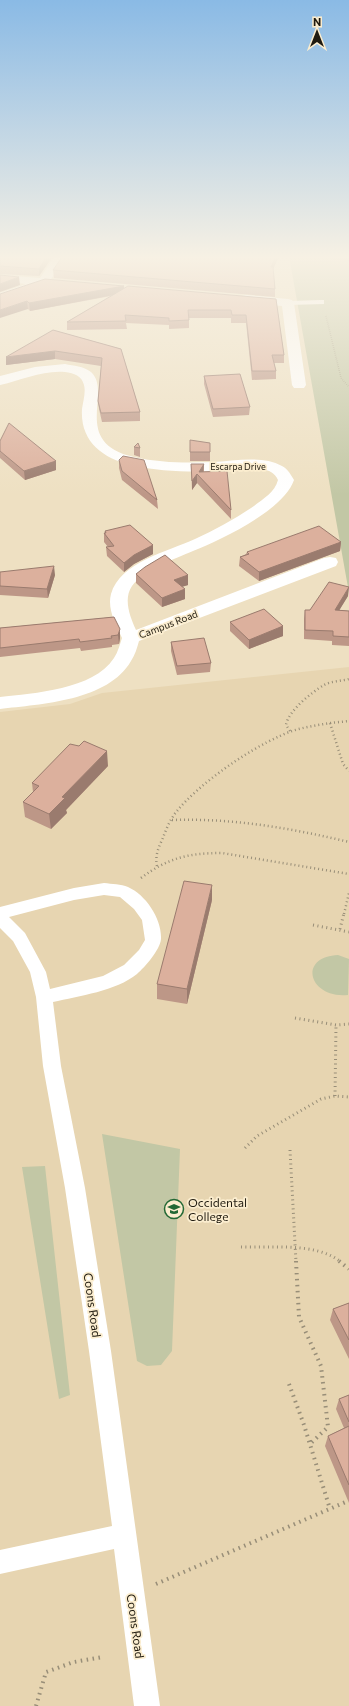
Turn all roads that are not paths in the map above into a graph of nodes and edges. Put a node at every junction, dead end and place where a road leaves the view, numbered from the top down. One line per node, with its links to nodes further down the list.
1 (292, 336): 3 (street)
2 (0, 381): 5 (street, Escarpa Drive)
3 (299, 385)
4 (330, 562): 5 (street, Campus Road)
5 (131, 638): 6 (street, Campus Road)
6 (0, 703)
7 (0, 913): 9 (lane)
8 (0, 918): 9 (lane, Coons Road)
9 (44, 997): 10 (lane, Coons Road)
10 (124, 1535): 11 (lane); 12 (lane, Coons Road)
11 (0, 1562)
12 (147, 1706)

